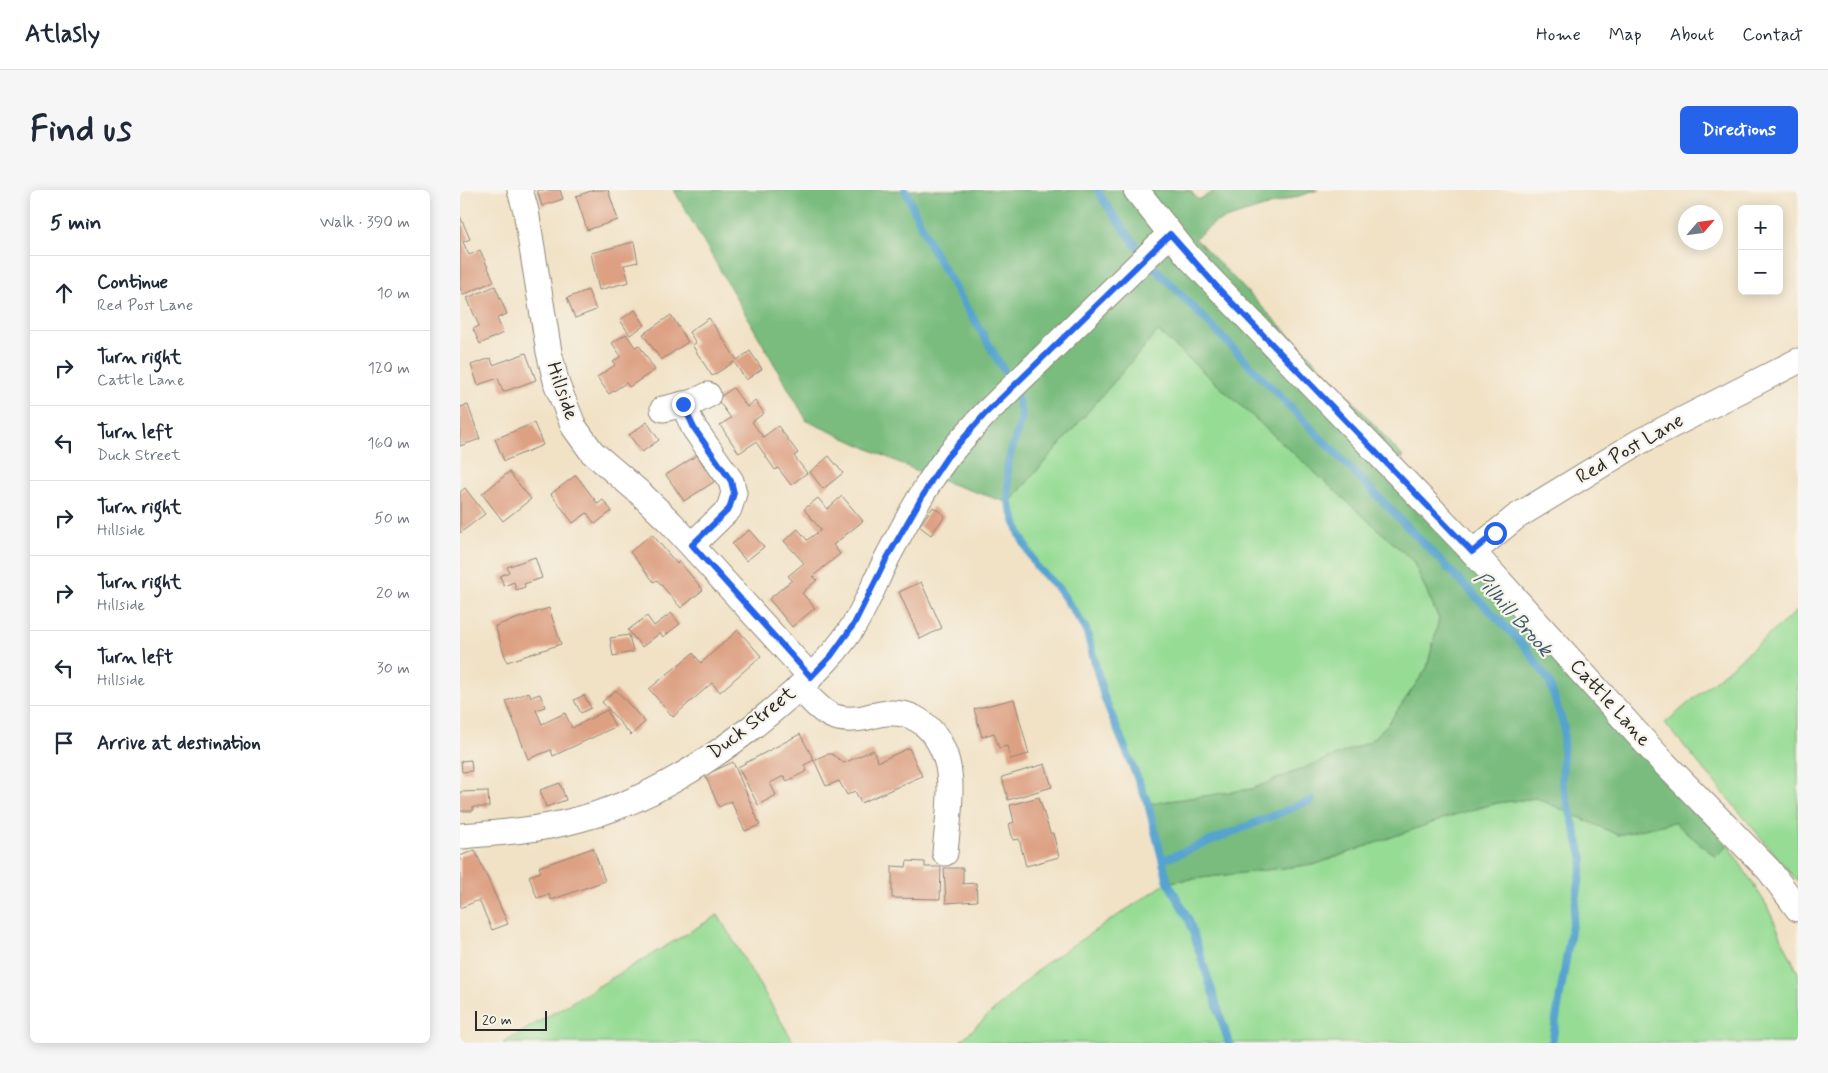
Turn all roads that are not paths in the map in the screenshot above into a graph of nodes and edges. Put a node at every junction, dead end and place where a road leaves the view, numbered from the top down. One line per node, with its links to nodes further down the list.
1 (520, 190): 6 (street, Hillside)
2 (1136, 190): 3 (street, Cattle Lane)
3 (1165, 239): 7 (street, Cattle Lane); 8 (street, Duck Street)
4 (1798, 361): 7 (street, Red Post Lane)
5 (708, 395): 6 (street)
6 (692, 545): 8 (street, Hillside)
7 (1472, 552): 11 (street, Cattle Lane)
8 (805, 682): 9 (street, Duck Street); 10 (street, Hillside)
9 (460, 836)
10 (945, 853)
11 (1798, 909)

